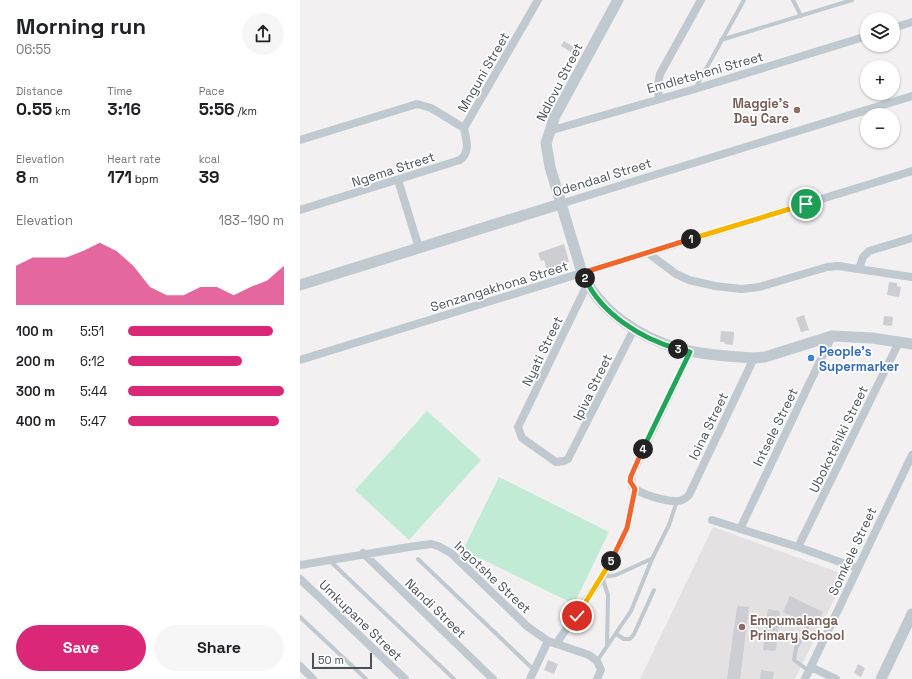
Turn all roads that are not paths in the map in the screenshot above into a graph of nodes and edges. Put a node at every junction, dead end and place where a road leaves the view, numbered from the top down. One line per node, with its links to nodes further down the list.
1 (538, 0): 15 (street, Mnguni Street)
2 (618, 0): 16 (street, Ndlovu Street)
3 (701, 0): 14 (street)
4 (744, 0): 11 (lane)
5 (792, 0): 7 (lane)
6 (852, 0): 7 (lane)
7 (801, 16): 11 (lane)
8 (912, 22): 9 (street)
9 (900, 26)
10 (860, 38): 12 (street, Emdletsheni Street)
11 (721, 40): 12 (lane)
12 (695, 89): 14 (street, Emdletsheni Street)
13 (912, 96): 20 (street, Odendaal Street)
14 (660, 99): 16 (street, Emdletsheni Street)
15 (464, 128): 17 (street, Mnguni Street); 19 (street, Ngema Street)
16 (549, 131): 20 (street, Ndlovu Street)
17 (300, 140)
18 (912, 171): 24 (street, Senzangakhona Street)
19 (398, 180): 21 (street, Ngema Street); 23 (street)
20 (560, 204): 23 (street, Odendaal Street); 26 (street, Ndlovu Street)
21 (300, 210)
22 (912, 238): 25 (street)
23 (419, 248): 28 (street, Odendaal Street)
24 (648, 253): 25 (street); 26 (street, Senzangakhona Street)
25 (859, 268): 27 (street)
26 (582, 273): 29 (street, Ndlovu Street); 36 (street, Senzangakhona Street)
27 (912, 276)
28 (300, 285)
29 (588, 285): 30 (street, Ndlovu Street); 37 (street, Nyati Street)
30 (634, 329): 34 (street, Ndlovu Street); 37 (street, Ipiva Street)
31 (832, 336): 32 (street); 35 (street, Ndlovu Street); 42 (street, Intsele Street)
32 (899, 342): 33 (street); 43 (street, Ubokotshiki Street)
33 (912, 344)
34 (690, 352): 35 (street, Ndlovu Street); 39 (street)
35 (754, 358): 40 (street, Ioina Street)
36 (300, 360)
37 (572, 455)
38 (912, 455): 49 (street, Somkele Street)
39 (635, 489): 40 (street); 50 (street)
40 (678, 501): 47 (lane)
41 (712, 520): 42 (street)
42 (740, 529): 43 (street)
43 (798, 547): 49 (street)
44 (363, 553): 45 (street, Ingotshe Street); 57 (street, Ingotshe Street); 68 (street, Nandi Street)
45 (328, 559): 48 (street, Ingotshe Street); 67 (lane)
46 (418, 559): 61 (lane)
47 (652, 559): 50 (lane); 56 (lane)
48 (300, 564)
49 (857, 568): 62 (street, Somkele Street)
50 (602, 577): 57 (street); 58 (lane)
51 (300, 578): 66 (street, Umkupane Street)
52 (654, 590): 56 (lane)
53 (912, 614): 71 (street)
54 (300, 617): 65 (lane)
55 (807, 628): 62 (lane)
56 (616, 634): 58 (lane)
57 (552, 643): 59 (street, Ingotshe Street); 61 (street)
58 (607, 644): 59 (lane)
59 (597, 661): 63 (street)
60 (300, 666): 64 (street)
61 (534, 670): 69 (street)
62 (808, 672): 70 (street)
63 (598, 677)
64 (313, 679)
65 (366, 679)
66 (406, 679)
67 (454, 679)
68 (493, 679)
69 (530, 679)
70 (836, 679)
71 (881, 679)

